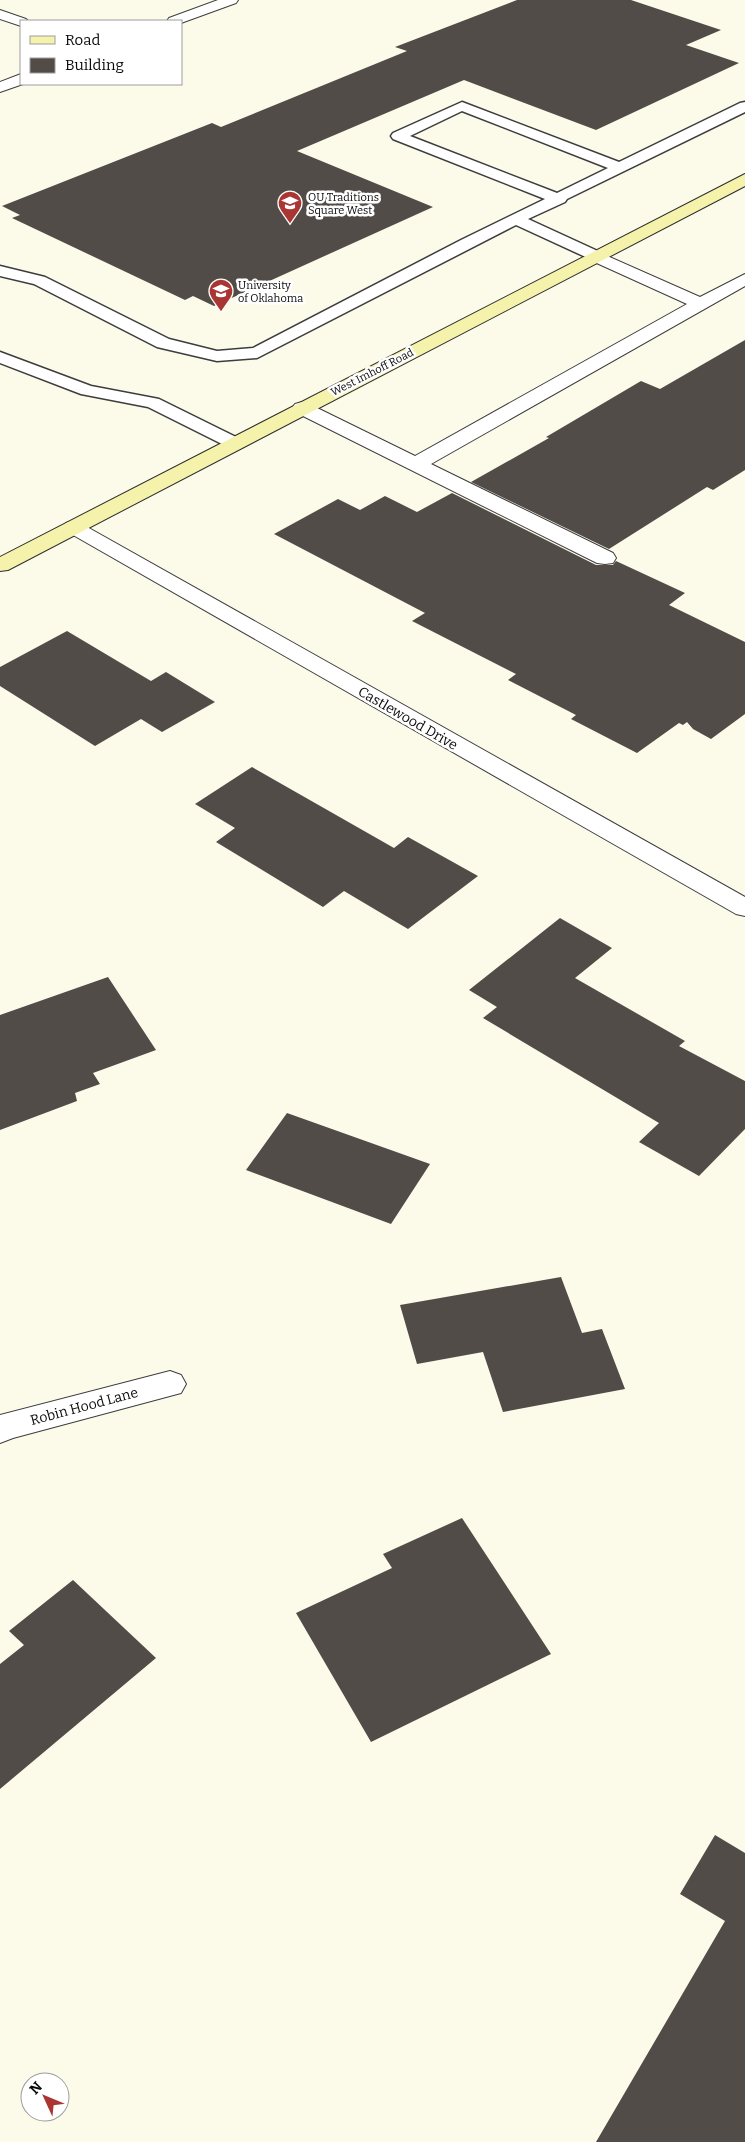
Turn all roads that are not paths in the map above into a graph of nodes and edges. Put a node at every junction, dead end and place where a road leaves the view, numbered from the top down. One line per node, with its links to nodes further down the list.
1 (231, 0): 3 (street)
2 (0, 14): 4 (street)
3 (177, 20)
4 (20, 22)
5 (20, 79): 6 (street)
6 (0, 87)
7 (745, 106): 8 (lane)
8 (621, 168): 10 (lane); 10 (lane)
9 (745, 179): 12 (street, West Imhoff Road)
10 (560, 199): 11 (lane)
11 (516, 220): 12 (lane); 13 (lane)
12 (596, 256): 15 (street); 17 (street, West Imhoff Road)
13 (0, 271)
14 (745, 279): 15 (street)
15 (702, 304): 19 (street)
16 (0, 357): 18 (lane)
17 (302, 408): 18 (street, West Imhoff Road); 19 (street)
18 (234, 443): 20 (street, West Imhoff Road)
19 (414, 465): 21 (street)
20 (73, 527): 22 (street, West Imhoff Road); 23 (street, Castlewood Drive)
21 (605, 558)
22 (0, 565)
23 (745, 908)
24 (170, 1384): 25 (street, Robin Hood Lane)
25 (0, 1430)

